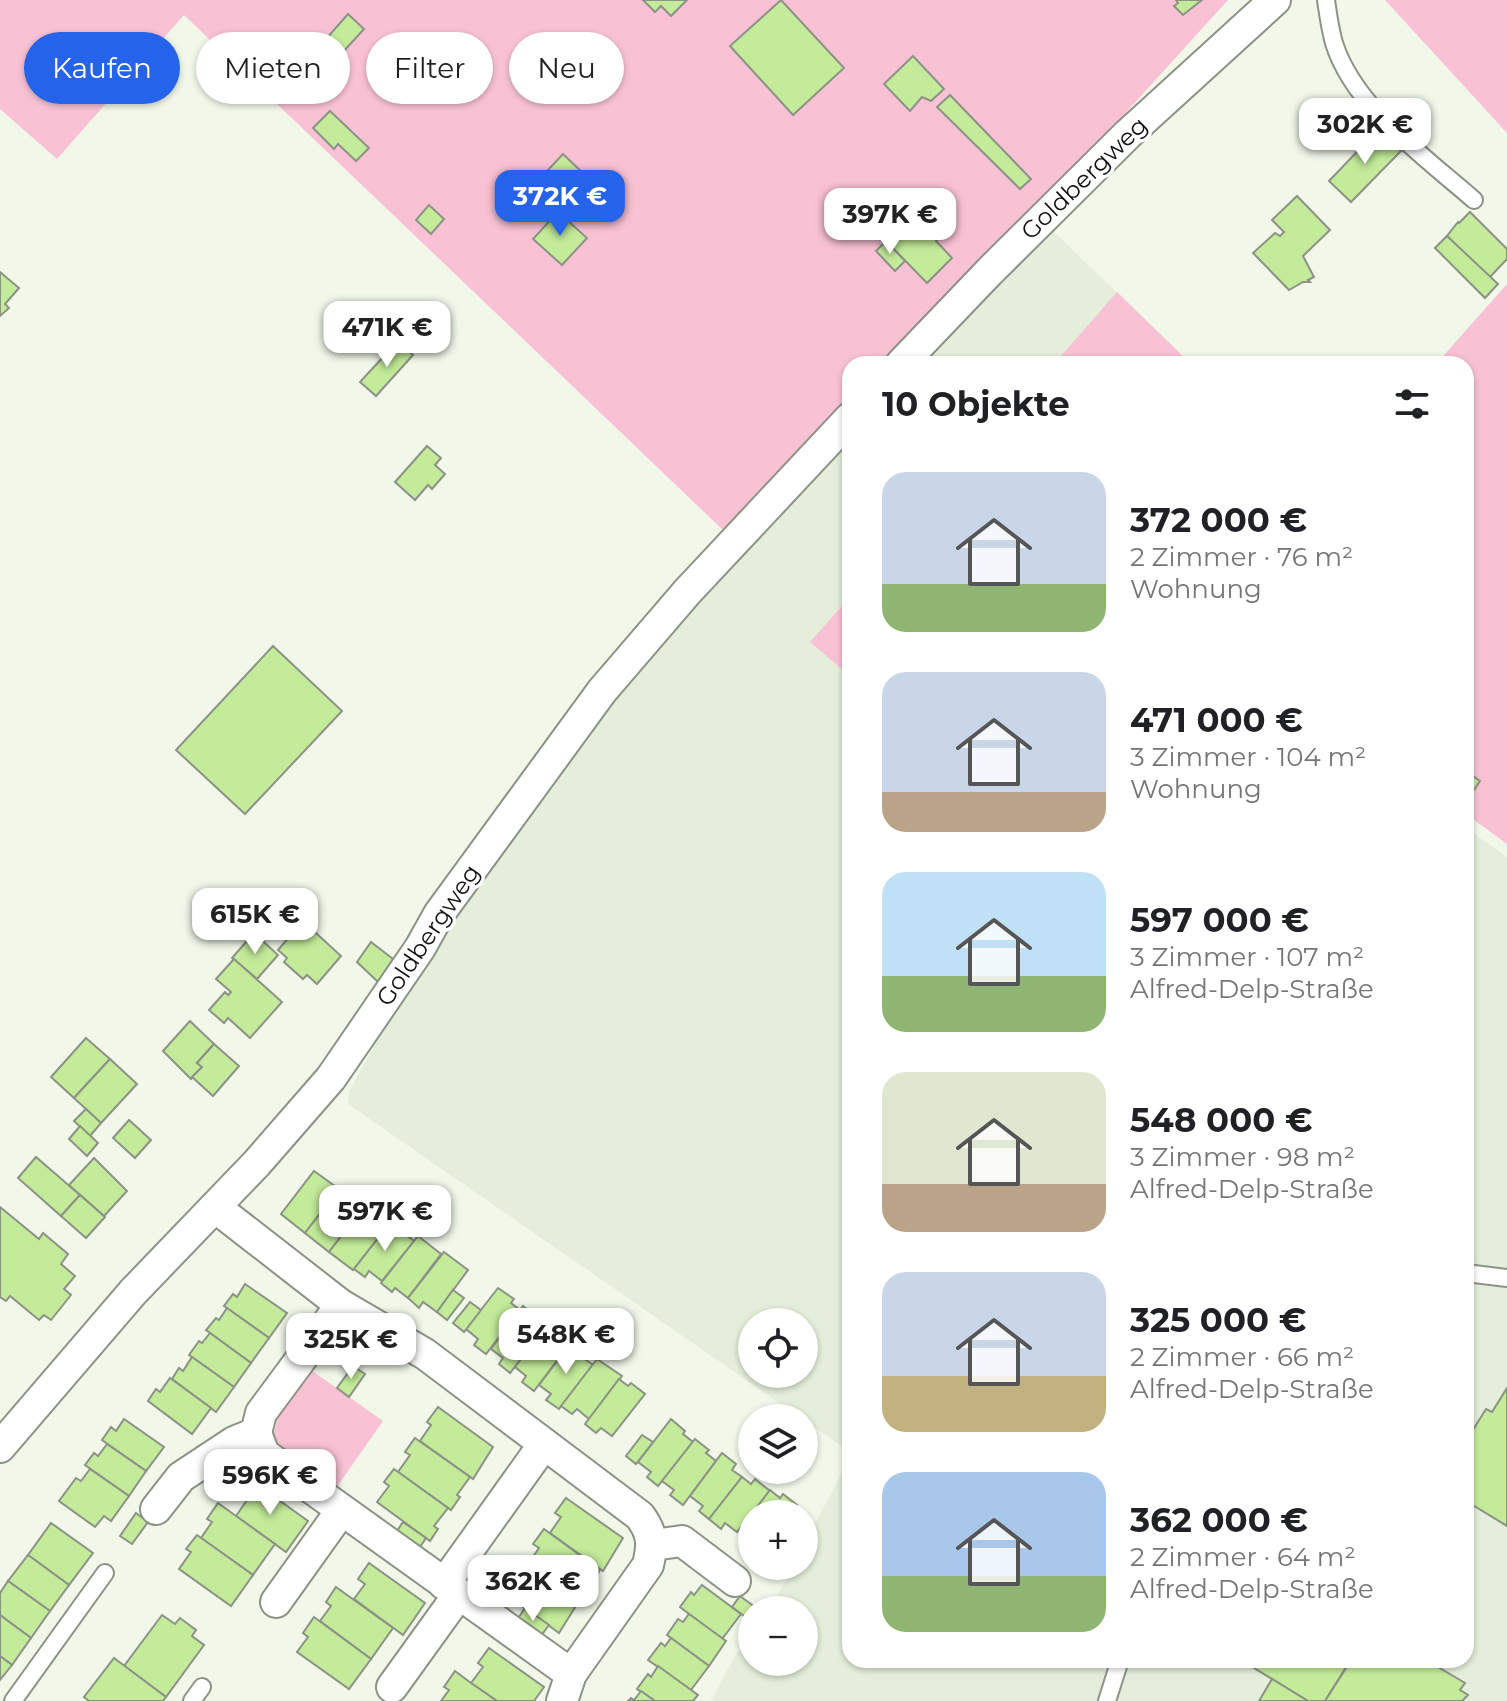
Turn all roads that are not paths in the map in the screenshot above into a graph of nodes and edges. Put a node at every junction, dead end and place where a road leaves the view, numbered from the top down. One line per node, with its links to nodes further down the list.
1 (1275, 0): 4 (street, Goldbergweg)
2 (1326, 0): 3 (lane)
3 (1474, 200)
4 (909, 356)
5 (842, 427): 6 (street, Goldbergweg)
6 (215, 1207): 9 (street); 12 (street, Goldbergweg)
7 (1474, 1274): 8 (lane)
8 (1507, 1278)
9 (341, 1305): 10 (street); 11 (street)
10 (256, 1433): 13 (street); 14 (street)
11 (544, 1444): 15 (street); 18 (street)
12 (0, 1447)
13 (156, 1509)
14 (341, 1511): 18 (street); 19 (street)
15 (653, 1545): 17 (street); 23 (street)
16 (105, 1573): 24 (lane)
17 (735, 1581)
18 (451, 1589): 22 (street); 23 (street)
19 (276, 1602)
20 (1117, 1668): 26 (lane)
21 (202, 1687): 25 (lane)
22 (392, 1687)
23 (566, 1688)
24 (13, 1701)
25 (192, 1701)
26 (1107, 1701)

